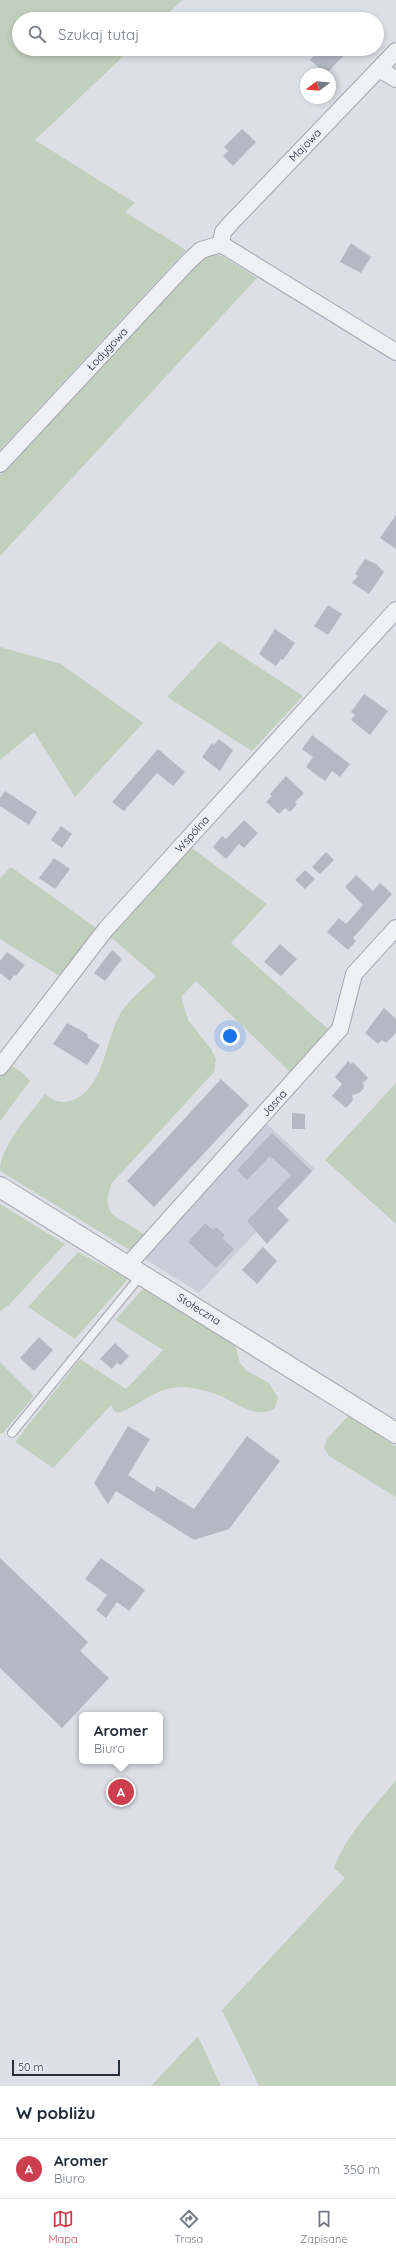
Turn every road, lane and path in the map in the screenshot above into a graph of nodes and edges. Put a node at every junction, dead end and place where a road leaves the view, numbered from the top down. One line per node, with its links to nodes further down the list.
1 (396, 51): 2 (street, Majowa)
2 (379, 69): 3 (street); 4 (street, Majowa)
3 (396, 79)
4 (221, 244): 5 (street); 6 (street, Łodygowa)
5 (396, 352)
6 (0, 464)
7 (396, 610): 9 (street, Wspólna)
8 (396, 928): 11 (street, Jasna)
9 (0, 1067)
10 (0, 1187): 11 (street, Stołeczna)
11 (136, 1270): 12 (lane); 13 (street, Stołeczna)
12 (12, 1433)
13 (396, 1433)

